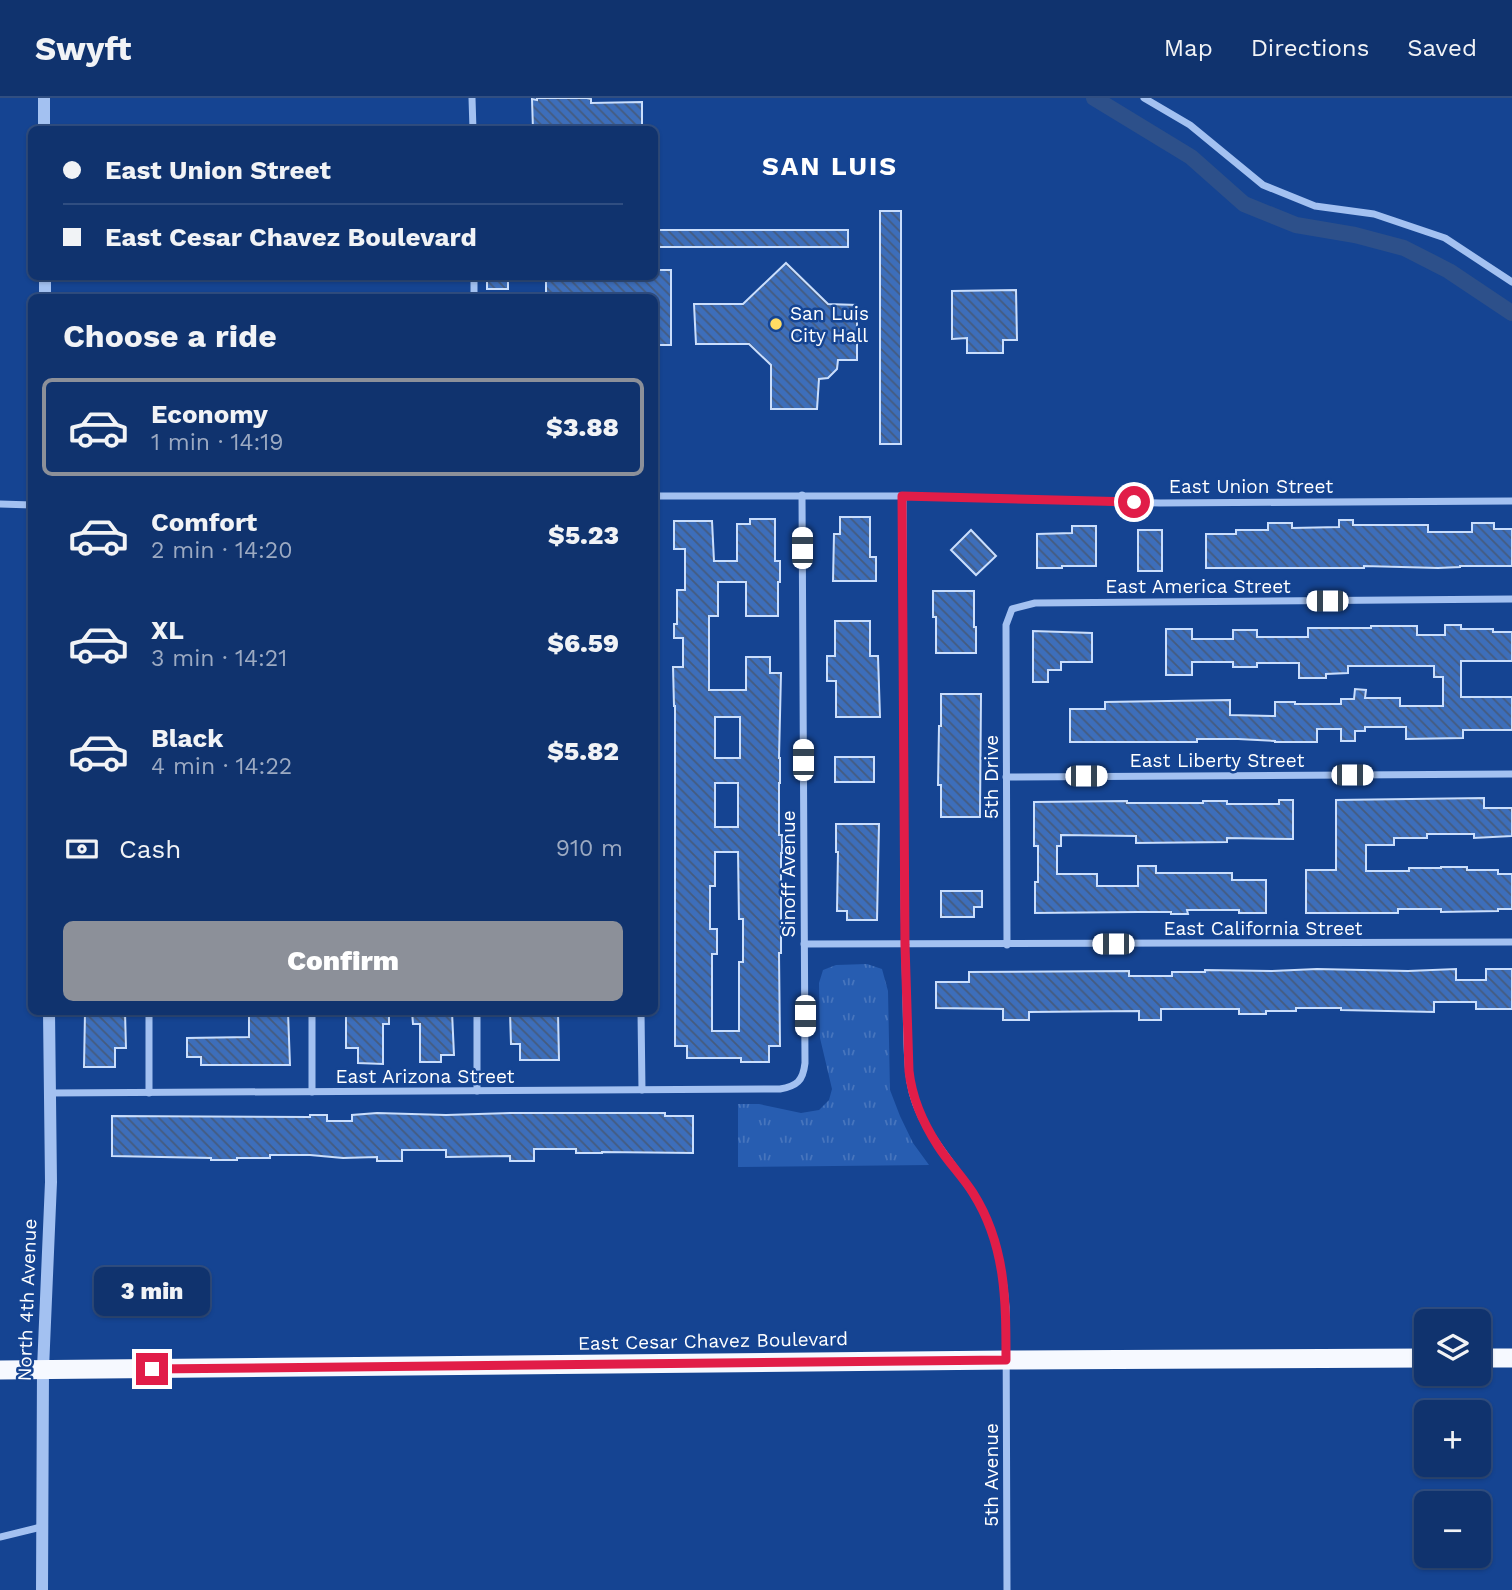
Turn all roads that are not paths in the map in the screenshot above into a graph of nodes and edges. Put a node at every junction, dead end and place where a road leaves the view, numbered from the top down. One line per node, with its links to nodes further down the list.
1 (44, 98): 4 (street)
2 (472, 98): 5 (street)
3 (1144, 98): 6 (street)
4 (44, 126)
5 (473, 126)
6 (1512, 282)
7 (802, 495): 8 (street, East Union Street); 9 (street, East Union Street); 18 (street, Sinoff Avenue)
8 (658, 496)
9 (902, 496): 10 (street, East Union Street); 19 (street, 5th Avenue)
10 (1512, 501)
11 (0, 504): 12 (street)
12 (28, 505)
13 (1512, 599): 14 (street, East America Street)
14 (1012, 609): 16 (street, 5th Drive)
15 (1512, 774): 16 (street, East Liberty Street)
16 (1006, 777): 20 (street, 5th Drive)
17 (1512, 942): 20 (street, East California Street)
18 (804, 944): 19 (street, East California Street); 26 (street, Sinoff Avenue)
19 (905, 945): 20 (street, East California Street); 35 (street, 5th Avenue)
20 (1007, 945)
21 (49, 1015): 29 (street, North 4th Avenue)
22 (149, 1015): 30 (street)
23 (312, 1015): 31 (street)
24 (477, 1015): 28 (street)
25 (641, 1015): 27 (street)
26 (799, 1082): 27 (street, East Arizona Street)
27 (642, 1090): 28 (street, East Arizona Street)
28 (477, 1091): 31 (street, East Arizona Street)
29 (50, 1093): 30 (street, East Arizona Street); 36 (street, North 4th Avenue)
30 (149, 1093): 31 (street, East Arizona Street)
31 (312, 1093)
32 (1414, 1358): 35 (highway, East Cesar Chavez Boulevard)
33 (1491, 1358): 34 (highway)
34 (1512, 1358)
35 (1006, 1360): 36 (highway, East Cesar Chavez Boulevard); 41 (street, 5th Avenue)
36 (43, 1369): 37 (highway, East Cesar Chavez Boulevard); 38 (street, North 4th Avenue)
37 (0, 1370)
38 (41, 1527): 39 (street); 40 (street, North 4th Avenue)
39 (0, 1537)
40 (42, 1590)
41 (1007, 1590)

